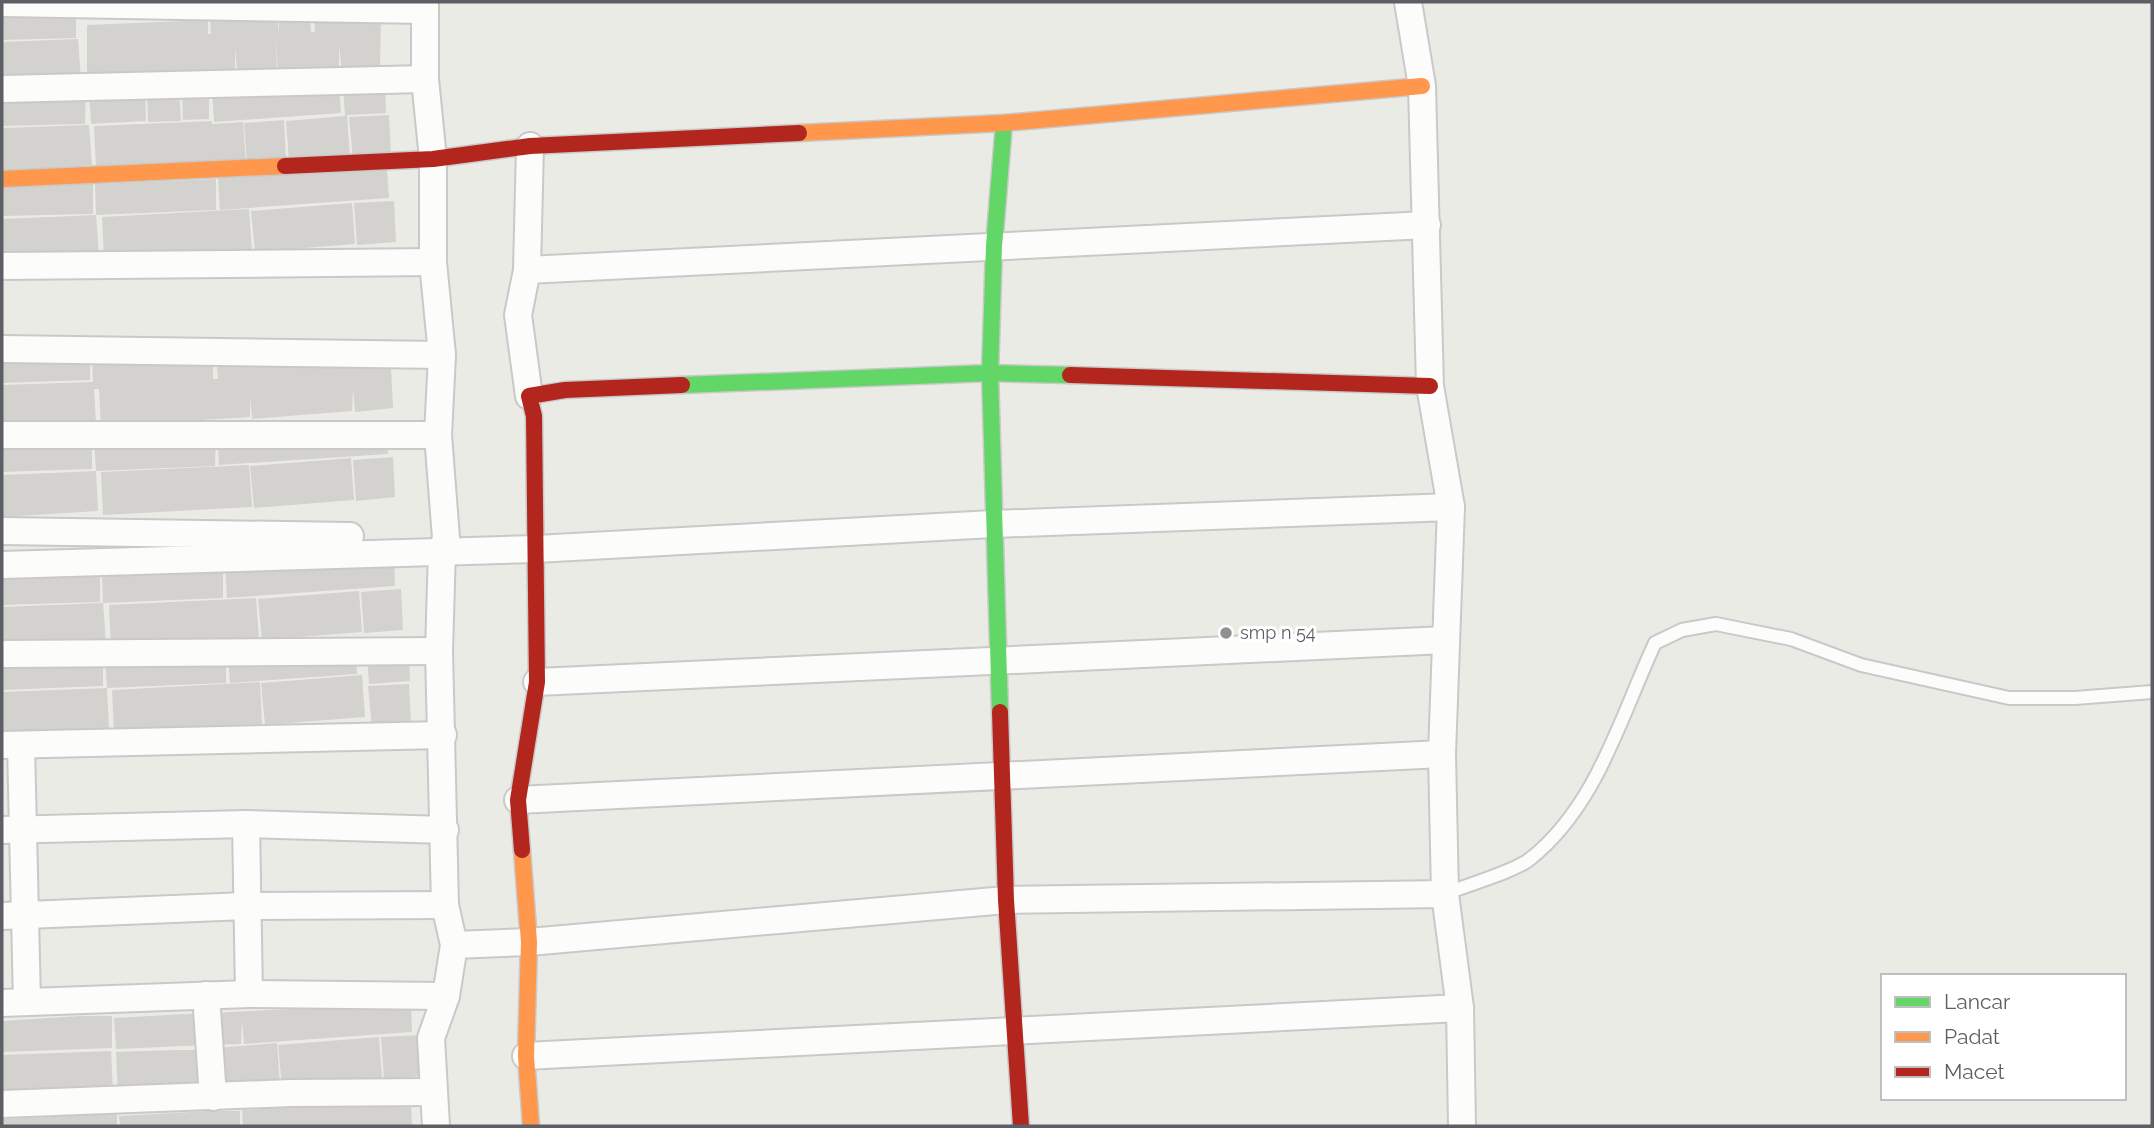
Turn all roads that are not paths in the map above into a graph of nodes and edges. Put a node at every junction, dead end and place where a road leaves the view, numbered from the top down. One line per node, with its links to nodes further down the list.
1 (1408, 2): 5 (street)
2 (2, 3): 3 (street)
3 (425, 6): 4 (street)
4 (425, 79): 6 (street); 9 (street)
5 (1422, 86): 7 (street); 11 (street)
6 (2, 89)
7 (1004, 123): 8 (street); 12 (street)
8 (530, 146): 9 (street); 15 (street)
9 (433, 159): 10 (street); 13 (street)
10 (2, 179)
11 (1427, 225): 12 (street); 19 (street)
12 (994, 246): 15 (street); 18 (street)
13 (433, 262): 14 (street); 17 (street)
14 (2, 266)
15 (527, 270): 20 (street)
16 (2, 349): 17 (street)
17 (442, 355): 22 (street)
18 (990, 373): 19 (street); 20 (street); 24 (street)
19 (1430, 386): 23 (street)
20 (529, 396): 27 (street)
21 (2, 435): 22 (street)
22 (438, 435): 26 (street)
23 (1451, 507): 24 (street); 29 (street)
24 (993, 524): 27 (street); 32 (street)
25 (2, 531): 26 (street)
26 (444, 544): 27 (street); 28 (street); 30 (street)
27 (536, 549): 33 (street)
28 (2, 565)
29 (1446, 640): 32 (street); 37 (street)
30 (439, 651): 31 (street); 35 (street)
31 (2, 654)
32 (998, 660): 33 (street); 38 (street)
33 (537, 682): 39 (street)
34 (2152, 692): 43 (lane)
35 (443, 735): 36 (street); 42 (street)
36 (11, 745): 41 (street)
37 (1442, 754): 38 (street); 43 (street)
38 (1002, 777): 39 (street); 44 (street)
39 (518, 800): 48 (street)
40 (246, 824): 41 (street); 42 (street); 46 (street)
41 (12, 830): 47 (street)
42 (445, 830): 45 (street)
43 (1445, 894): 44 (street); 54 (street)
44 (1006, 900): 48 (street); 55 (street)
45 (444, 905): 46 (street); 49 (street)
46 (246, 906): 47 (street); 50 (street)
47 (12, 915): 53 (street)
48 (529, 943): 49 (street); 56 (street)
49 (454, 945): 52 (street)
50 (249, 994): 51 (street); 52 (street)
51 (206, 995): 53 (street); 58 (street)
52 (446, 996): 57 (street)
53 (14, 1003)
54 (1460, 1008): 55 (street); 63 (street)
55 (1013, 1030): 56 (street); 62 (street)
56 (526, 1056): 61 (street)
57 (434, 1092): 58 (street); 60 (street)
58 (213, 1097): 59 (street)
59 (2, 1104)
60 (436, 1126)
61 (531, 1126)
62 (1021, 1126)
63 (1462, 1126)

